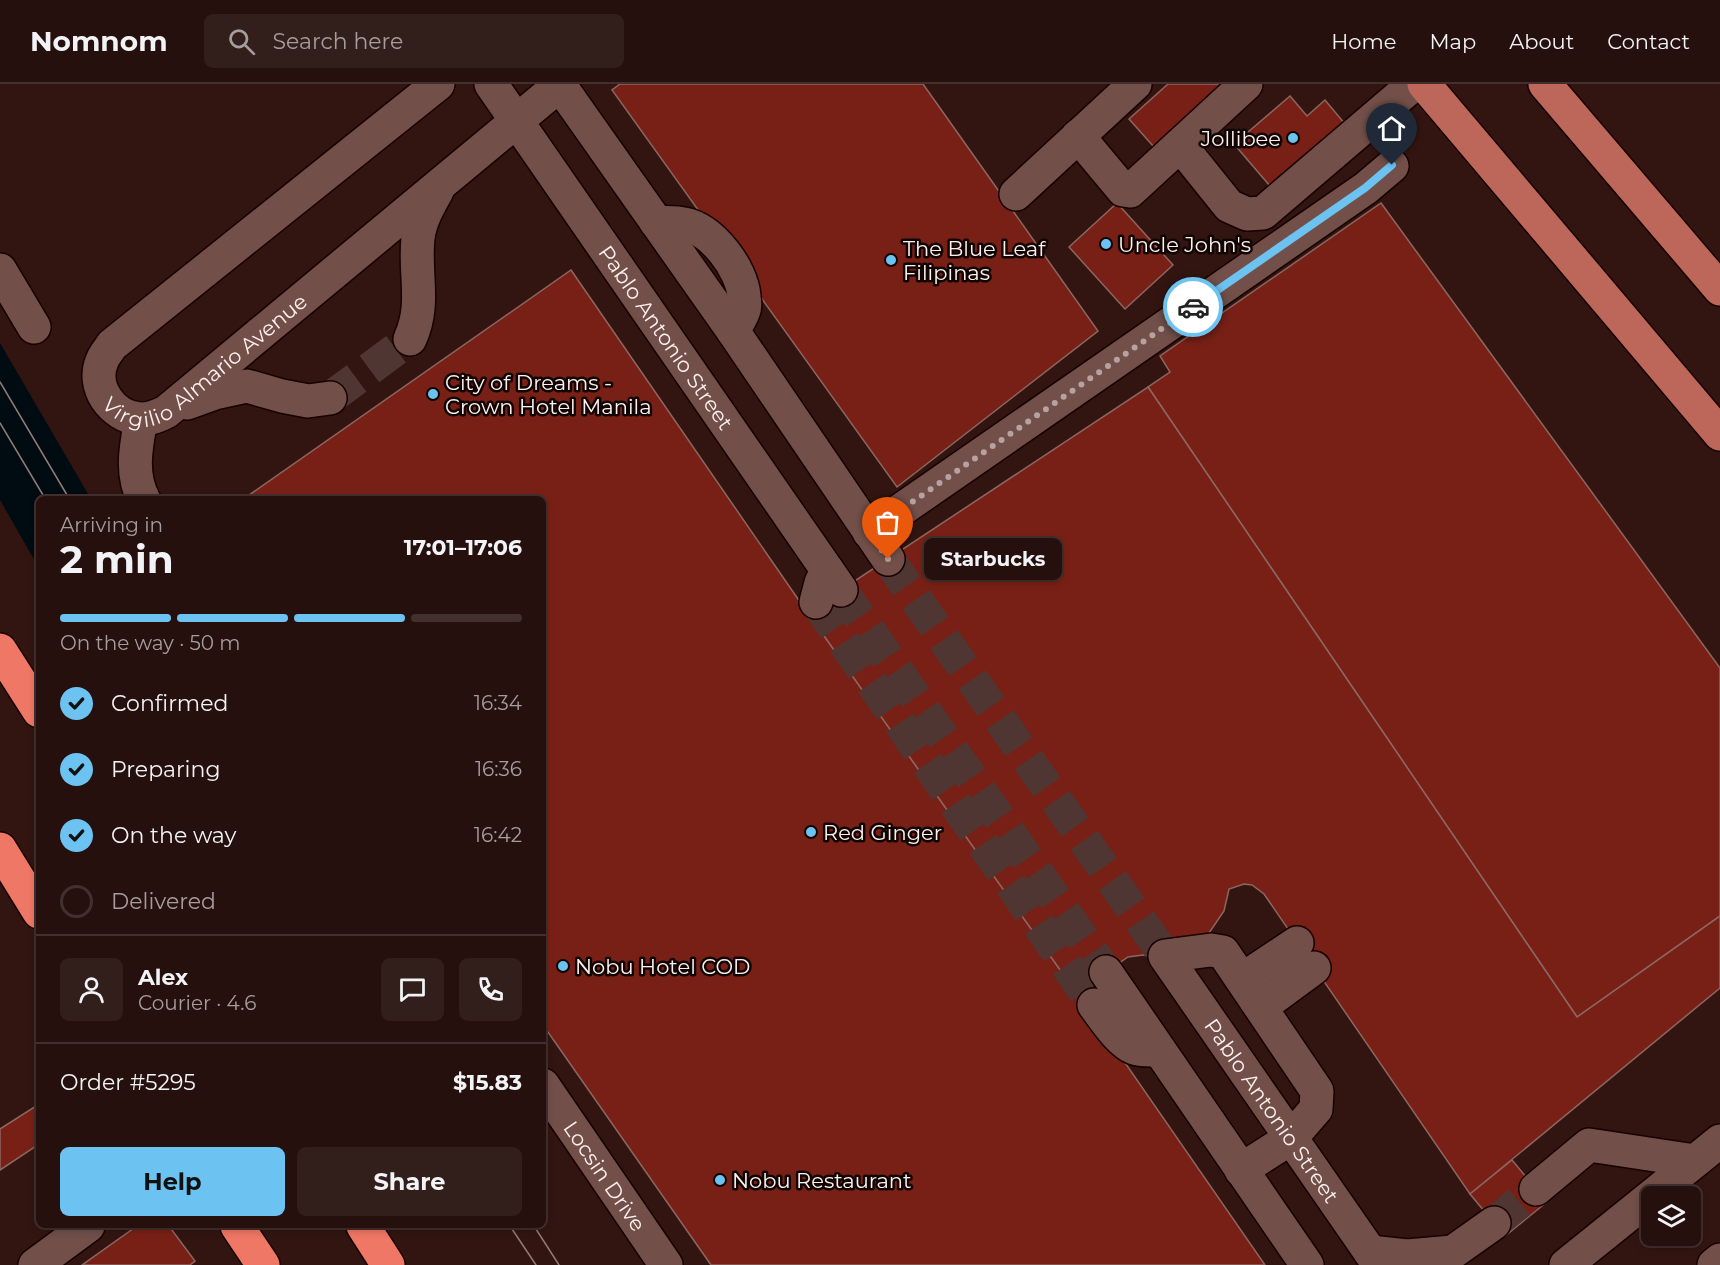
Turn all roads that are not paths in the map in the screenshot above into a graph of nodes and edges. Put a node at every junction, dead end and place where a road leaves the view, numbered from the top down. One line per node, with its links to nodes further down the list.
1 (438, 84): 20 (street, Virgilio Almario Avenue)
2 (491, 84): 9 (street, Pablo Antonio Street)
3 (560, 84): 9 (street, Virgilio Almario Avenue); 23 (street)
4 (1135, 84): 10 (street)
5 (1246, 84): 11 (street)
6 (1414, 84): 11 (street)
7 (1424, 84): 21 (main road)
8 (1545, 84): 16 (main road)
9 (517, 121): 13 (street, Virgilio Almario Avenue); 25 (street, Pablo Antonio Street)
10 (1078, 136): 11 (street); 14 (street)
11 (1180, 145)
12 (1392, 165): 23 (street)
13 (441, 183): 18 (street); 20 (street, Virgilio Almario Avenue)
14 (1016, 194)
15 (0, 270): 17 (street)
16 (1718, 284)
17 (34, 327)
18 (410, 339)
19 (330, 398): 20 (street)
20 (153, 416): 22 (street)
21 (1720, 434)
22 (142, 496)
23 (869, 532): 24 (street)
24 (888, 559)
25 (828, 588)
26 (0, 650): 27 (highway)
27 (36, 706)
28 (0, 849): 29 (highway)
29 (36, 907)
30 (1106, 972): 34 (street)
31 (1243, 979): 33 (street); 33 (street); 36 (street, Pablo Antonio Street)
32 (1094, 1005): 34 (street)
33 (1261, 1006): 36 (street)
34 (1159, 1050): 39 (street)
35 (546, 1089): 50 (street, Locsin Drive)
36 (1291, 1138): 39 (street); 45 (street, Pablo Antonio Street)
37 (1720, 1141): 38 (street)
38 (1695, 1161): 40 (street); 52 (street)
39 (1241, 1170): 51 (street)
40 (1536, 1188)
41 (1494, 1222): 45 (street)
42 (85, 1228): 47 (street)
43 (238, 1228): 48 (highway)
44 (364, 1228): 49 (highway)
45 (1374, 1258)
46 (1720, 1260): 53 (street)
47 (35, 1265)
48 (263, 1265)
49 (388, 1265)
50 (666, 1265)
51 (1307, 1265)
52 (1566, 1265)
53 (1714, 1265)

